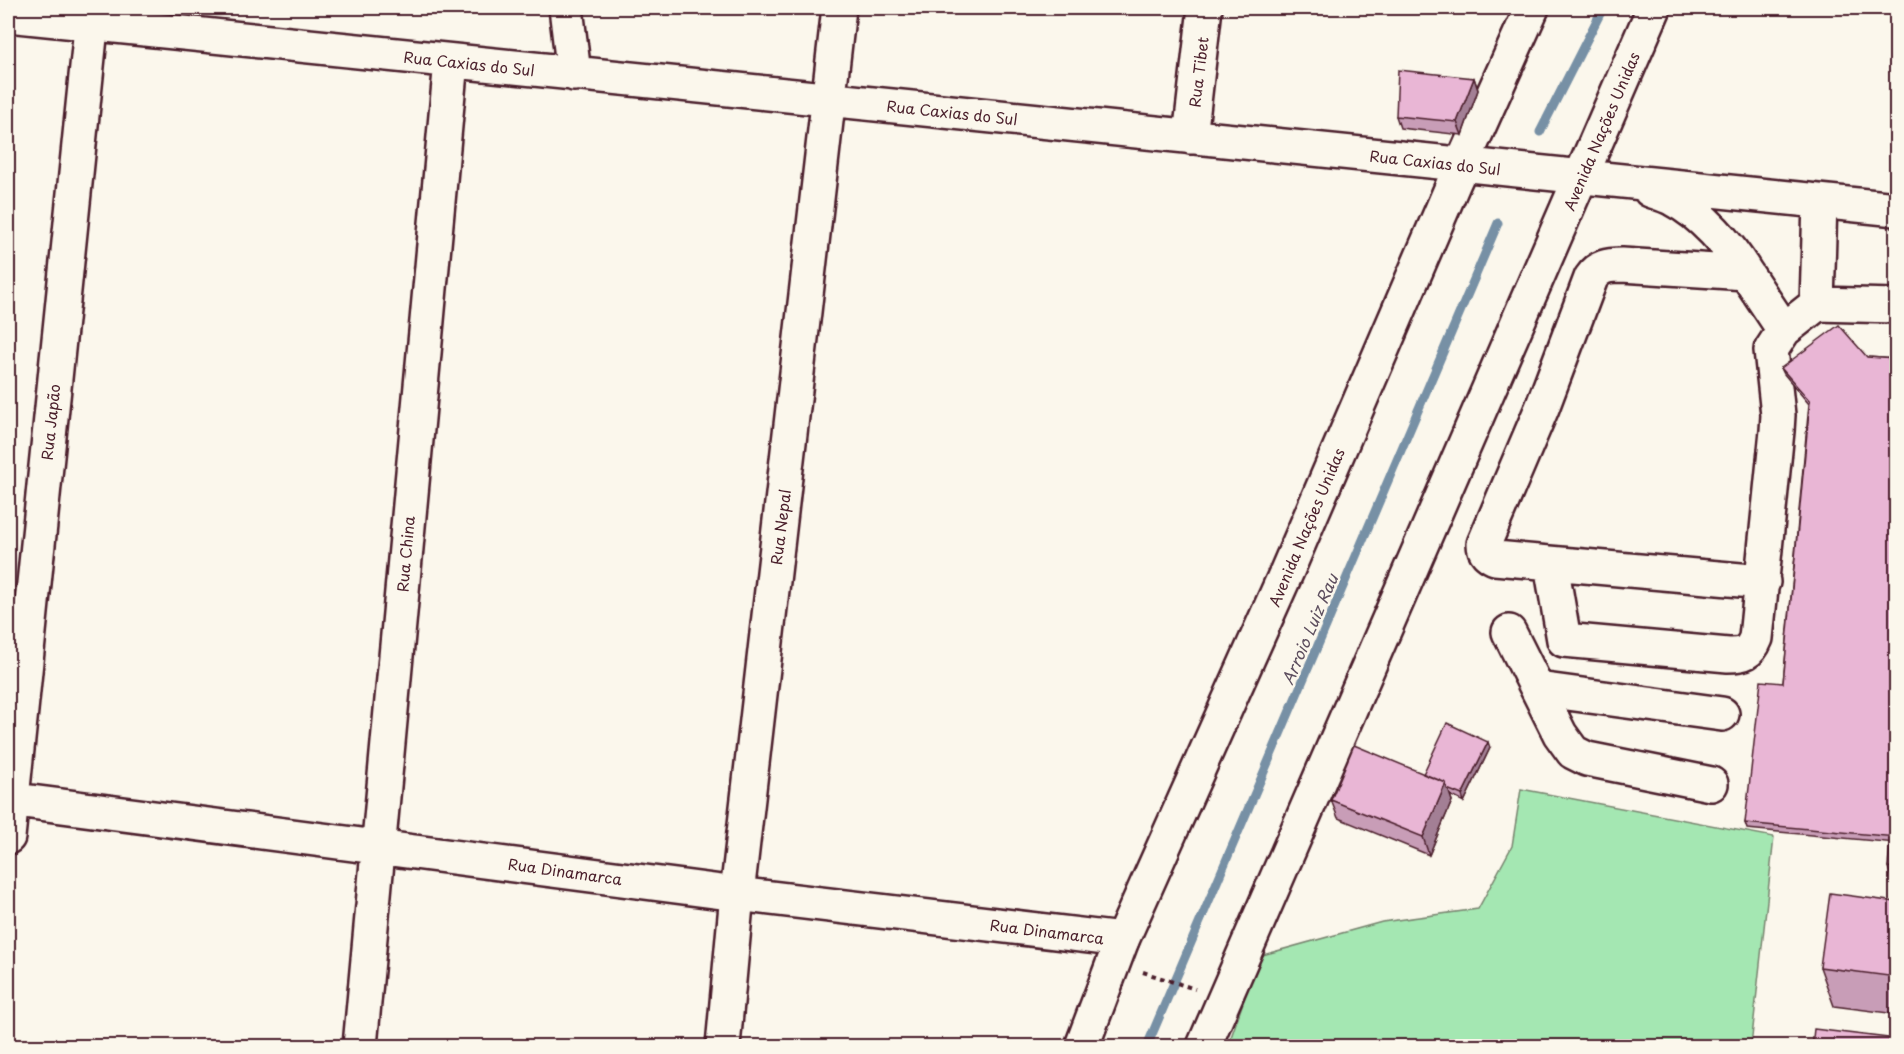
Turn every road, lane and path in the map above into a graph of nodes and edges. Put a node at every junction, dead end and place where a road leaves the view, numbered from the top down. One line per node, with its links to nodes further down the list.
1 (566, 8): 9 (street)
2 (839, 8): 10 (street, Rua Nepal)
3 (1205, 8): 11 (street, Rua Tibet)
4 (1532, 8): 12 (street, Avenida Nações Unidas)
5 (1654, 8): 13 (street, Avenida Nações Unidas)
6 (8, 15): 7 (street, Rua Caxias do Sul)
7 (92, 16): 8 (street, Rua Caxias do Sul); 27 (street, Rua Japão)
8 (451, 61): 9 (street, Rua Caxias do Sul); 29 (street, Rua China)
9 (574, 74): 10 (street, Rua Caxias do Sul)
10 (829, 100): 11 (street, Rua Caxias do Sul); 30 (street, Rua Nepal)
11 (1190, 137): 12 (street, Rua Caxias do Sul)
12 (1462, 165): 13 (street, Rua Caxias do Sul); 31 (street, Avenida Nações Unidas)
13 (1582, 177): 14 (street, Rua Caxias do Sul); 37 (street, Avenida Nações Unidas)
14 (1629, 182): 15 (street, Rua Caxias do Sul); 17 (street)
15 (1820, 202): 16 (street, Rua Caxias do Sul); 18 (street)
16 (1896, 209)
17 (1746, 273): 20 (street); 21 (street)
18 (1818, 304): 19 (street); 20 (street)
19 (1896, 306)
20 (1784, 330): 22 (street)
21 (1551, 564): 22 (street); 22 (street)
22 (1763, 582)
23 (1509, 632): 24 (street)
24 (1538, 689): 25 (street); 26 (street)
25 (1722, 714)
26 (1711, 784)
27 (9, 799): 28 (street, Rua Japão); 29 (street, Rua Dinamarca)
28 (8, 837)
29 (378, 846): 30 (street, Rua Dinamarca); 34 (street, Rua China)
30 (737, 894): 31 (street, Rua Dinamarca); 35 (street, Rua Nepal)
31 (1122, 940): 36 (street, Avenida Nações Unidas)
32 (1140, 970): 33 (path)
33 (1197, 990)
34 (360, 1047)
35 (723, 1047)
36 (1082, 1047)
37 (1204, 1047)

